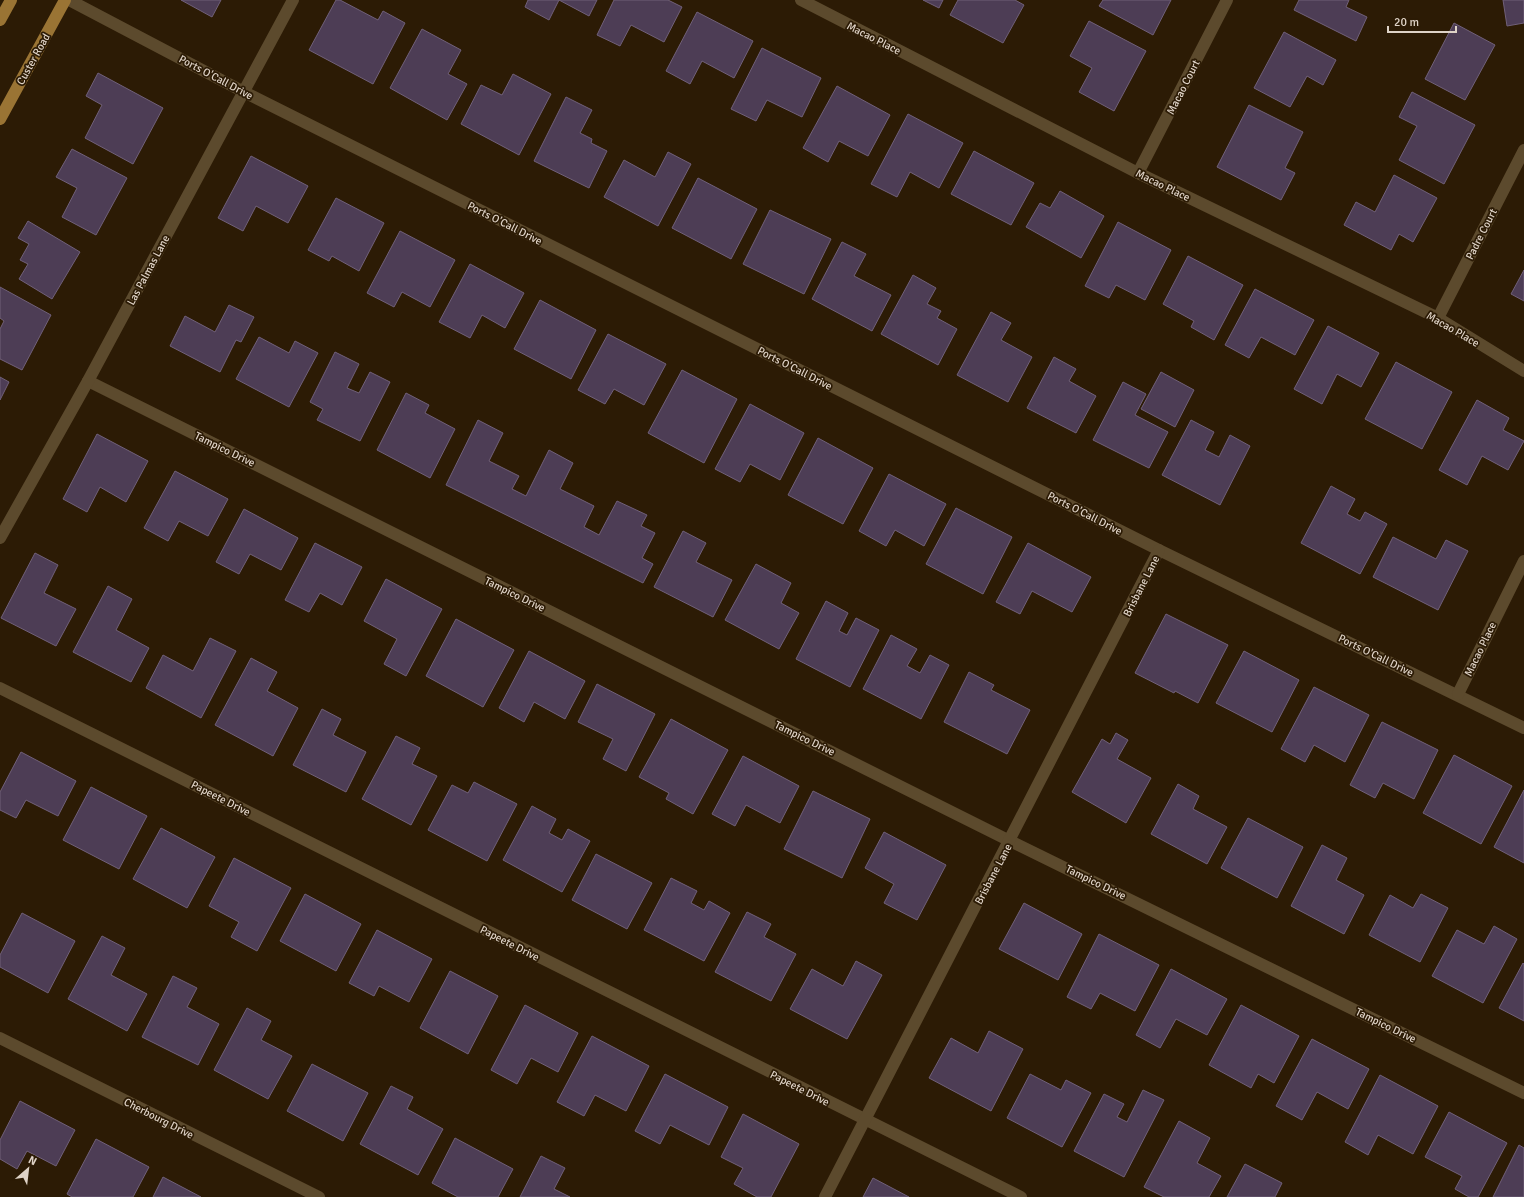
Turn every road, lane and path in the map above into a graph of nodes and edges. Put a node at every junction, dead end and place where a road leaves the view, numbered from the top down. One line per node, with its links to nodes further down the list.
1 (11, 0): 7 (main road)
2 (65, 0): 9 (main road, Custer Road)
3 (70, 0): 8 (street, Ports O'Call Drive)
4 (293, 0): 8 (street, Las Palmas Lane)
5 (801, 0): 11 (street, Macao Place)
6 (1227, 0): 11 (street, Macao Court)
7 (0, 20)
8 (244, 92): 14 (street, Las Palmas Lane); 16 (street, Ports O'Call Drive)
9 (0, 119)
10 (1524, 150): 12 (street, Padre Court)
11 (1138, 173): 12 (street, Macao Place)
12 (1438, 318): 13 (street, Macao Place)
13 (1524, 372)
14 (88, 381): 15 (street, Las Palmas Lane); 21 (street, Tampico Drive)
15 (0, 538)
16 (1159, 550): 19 (street, Ports O'Call Drive); 21 (street, Brisbane Lane)
17 (1524, 561): 19 (street, Macao Place)
18 (0, 688): 24 (street, Papeete Drive)
19 (1458, 694): 20 (street, Ports O'Call Drive)
20 (1524, 728)
21 (1010, 840): 23 (street, Tampico Drive); 24 (street, Brisbane Lane)
22 (0, 1038): 25 (street, Cherbourg Drive)
23 (1524, 1093)
24 (864, 1120): 26 (street, Brisbane Lane); 27 (street, Papeete Drive)
25 (319, 1197)
26 (825, 1197)
27 (1021, 1197)

